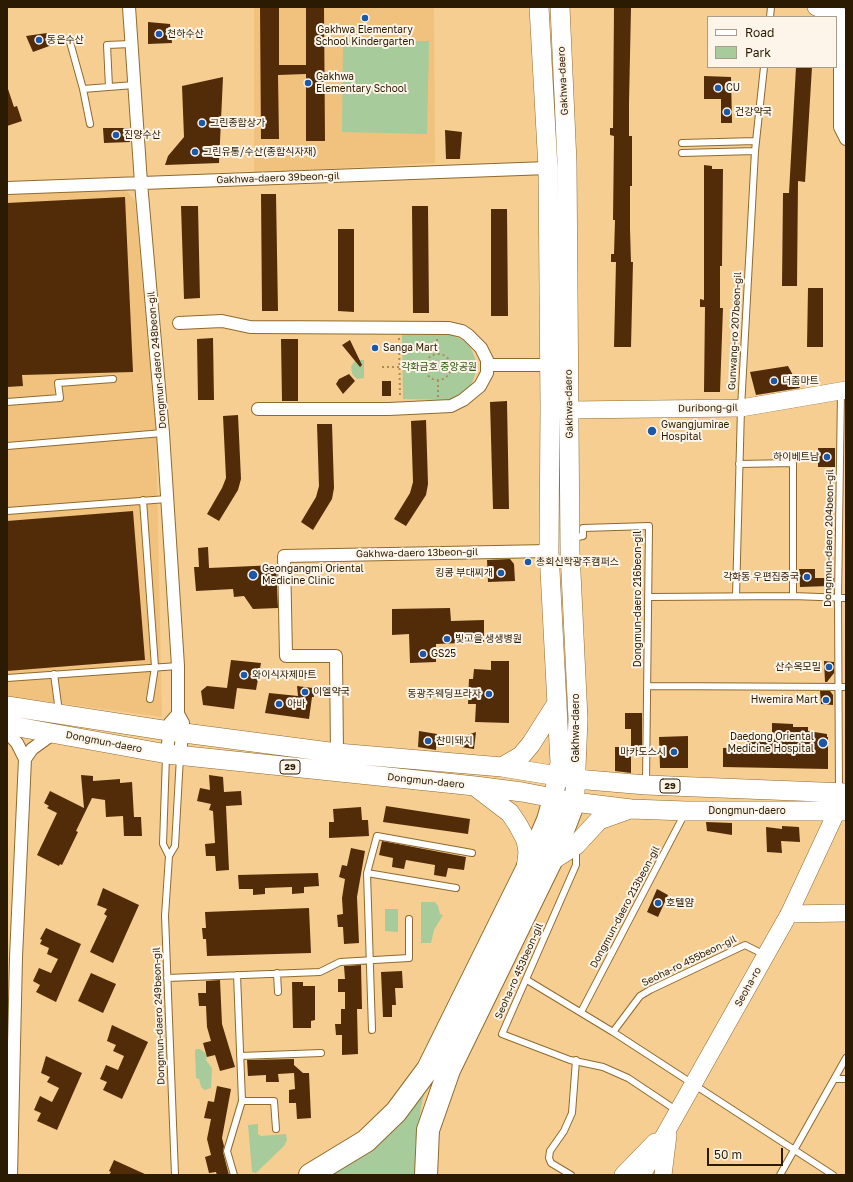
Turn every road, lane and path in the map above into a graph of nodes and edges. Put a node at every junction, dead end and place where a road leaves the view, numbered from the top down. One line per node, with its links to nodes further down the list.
1 (129, 7): 7 (street, Dongmun-daero 248beon-gil)
2 (539, 7): 18 (main road, Gakhwa-daero)
3 (560, 7): 26 (main road, Gakhwa-daero)
4 (816, 7): 5 (main road)
5 (843, 17): 13 (street)
6 (70, 42): 11 (lane)
7 (130, 44): 9 (street, Dongmun-daero 248beon-gil); 10 (lane)
8 (764, 68): 14 (lane, Gunwang-ro 207beon-gil)
9 (134, 86): 10 (lane); 19 (street, Dongmun-daero 248beon-gil)
10 (109, 87): 11 (lane)
11 (83, 89): 12 (lane)
12 (90, 124)
13 (846, 139)
14 (756, 141): 15 (lane); 16 (lane, Gunwang-ro 207beon-gil)
15 (682, 143)
16 (755, 152): 17 (lane); 36 (lane, Gunwang-ro 207beon-gil)
17 (682, 153)
18 (548, 168): 19 (street, Gakhwa-daero 39beon-gil); 26 (main road, Gakhwa-daero)
19 (141, 182): 20 (street, Gakhwa-daero 39beon-gil); 39 (street, Dongmun-daero 248beon-gil)
20 (7, 188)
21 (179, 323): 22 (street)
22 (398, 328): 23 (street); 28 (path)
23 (437, 328): 24 (path); 25 (street)
24 (438, 354): 29 (path); 31 (path)
25 (487, 365): 26 (street); 35 (street)
26 (559, 365): 38 (main road, Gakhwa-daero); 46 (main road, Gakhwa-daero)
27 (382, 367): 28 (path)
28 (399, 367): 29 (path); 34 (path)
29 (425, 367): 31 (path)
30 (113, 379): 33 (lane)
31 (438, 380): 35 (path)
32 (843, 390): 36 (main road, Duribong-gil); 50 (lane, Dongmun-daero 204beon-gil)
33 (7, 402)
34 (400, 408): 35 (street); 37 (street)
35 (438, 408)
36 (741, 408): 38 (main road, Duribong-gil); 41 (lane, Gunwang-ro 207beon-gil)
37 (258, 409)
38 (570, 410): 45 (main road, Gakhwa-daero)
39 (163, 432): 40 (lane); 42 (street, Dongmun-daero 248beon-gil)
40 (7, 446)
41 (739, 464): 47 (lane, Gunwang-ro 207beon-gil); 48 (lane)
42 (167, 499): 43 (lane); 52 (street, Dongmun-daero 248beon-gil)
43 (143, 500): 44 (lane); 53 (lane)
44 (7, 511)
45 (570, 538): 49 (lane, Dongmun-daero 216beon-gil); 67 (main road, Gakhwa-daero)
46 (549, 551): 60 (main road, Gakhwa-daero); 68 (street, Gakhwa-daero 13beon-gil)
47 (736, 596): 48 (lane); 49 (lane)
48 (793, 596): 50 (lane)
49 (649, 597): 56 (lane, Dongmun-daero 216beon-gil)
50 (838, 598): 51 (lane); 57 (lane, Dongmun-daero 204beon-gil)
51 (846, 598)
52 (178, 666): 53 (lane); 65 (street, Dongmun-daero 248beon-gil)
53 (155, 667): 54 (lane); 59 (lane)
54 (54, 674): 55 (lane); 62 (lane)
55 (7, 678)
56 (648, 686): 57 (lane); 75 (lane, Dongmun-daero 216beon-gil)
57 (838, 686): 58 (lane); 78 (lane, Dongmun-daero 204beon-gil)
58 (846, 687)
59 (150, 699)
60 (557, 703): 71 (main road); 72 (main road, Gakhwa-daero)
61 (7, 706): 62 (main road, Dongmun-daero / 29)
62 (59, 714): 65 (main road, Dongmun-daero / 29)
63 (7, 725): 66 (main road, Dongmun-daero / 29)
64 (7, 732): 70 (street)
65 (175, 732): 68 (main road, Dongmun-daero / 29); 69 (street, Dongmun-daero 248beon-gil)
66 (54, 733): 69 (main road, Dongmun-daero / 29); 70 (street)
67 (577, 748): 73 (main road, Gakhwa-daero); 74 (main road)
68 (337, 753): 71 (main road, Dongmun-daero / 29)
69 (173, 755): 76 (main road, Dongmun-daero / 29); 83 (lane, Dongmun-daero 249beon-gil); 83 (lane, Dongmun-daero 249beon-gil)
70 (25, 759): 113 (street)
71 (502, 767): 72 (main road, Dongmun-daero / 29)
72 (557, 777): 73 (main road, Dongmun-daero / 29); 77 (main road, Gakhwa-daero)
73 (576, 779): 74 (main road, Dongmun-daero / 29); 77 (main road, Gakhwa-daero)
74 (614, 782): 75 (main road, Dongmun-daero / 29)
75 (646, 785): 78 (main road, Dongmun-daero / 29)
76 (475, 786): 77 (main road, Dongmun-daero / 29); 85 (main road)
77 (564, 800): 79 (main road, Dongmun-daero / 29); 84 (highway); 85 (highway)
78 (842, 802): 80 (main road, Dongmun-daero / 29); 89 (main road, Seoha-ro)
79 (631, 808): 80 (main road, Dongmun-daero / 29); 81 (main road)
80 (686, 811): 98 (lane, Dongmun-daero 213beon-gil)
81 (576, 845): 84 (main road); 96 (lane, Seoha-ro 453beon-gil)
82 (472, 853): 86 (lane)
83 (169, 856): 95 (lane, Dongmun-daero 249beon-gil)
84 (551, 861): 117 (highway)
85 (526, 871): 116 (highway)
86 (366, 873): 87 (lane); 92 (lane)
87 (456, 888)
88 (846, 913): 89 (main road)
89 (789, 914): 91 (main road, Seoha-ro)
90 (409, 920): 92 (lane)
91 (766, 956): 100 (lane, Seoha-ro 455beon-gil); 107 (main road, Seoha-ro)
92 (369, 960): 93 (lane); 99 (lane)
93 (277, 973): 94 (lane); 97 (lane)
94 (237, 975): 95 (lane); 102 (lane)
95 (168, 978): 114 (lane, Dongmun-daero 249beon-gil)
96 (527, 980): 98 (lane); 104 (lane, Seoha-ro 453beon-gil)
97 (278, 992)
98 (581, 1012): 100 (lane)
99 (372, 1030)
100 (613, 1032): 107 (lane)
101 (321, 1053): 102 (lane)
102 (240, 1056): 108 (lane)
103 (846, 1058): 105 (lane)
104 (576, 1060): 109 (lane, Seoha-ro 453beon-gil); 118 (lane)
105 (835, 1079): 106 (lane); 112 (lane)
106 (846, 1079)
107 (694, 1085): 109 (main road, Seoha-ro); 112 (lane)
108 (242, 1101): 110 (lane); 115 (lane)
109 (678, 1111): 111 (main road, Seoha-ro)
110 (276, 1129)
111 (668, 1129): 119 (main road); 120 (main road, Seoha-ro); 121 (main road)
112 (793, 1150): 122 (lane); 123 (lane)
113 (11, 1175)
114 (175, 1175)
115 (234, 1175)
116 (310, 1175)
117 (426, 1175)
118 (572, 1175)
119 (622, 1175)
120 (642, 1175)
121 (663, 1175)
122 (780, 1175)
123 (833, 1175)

